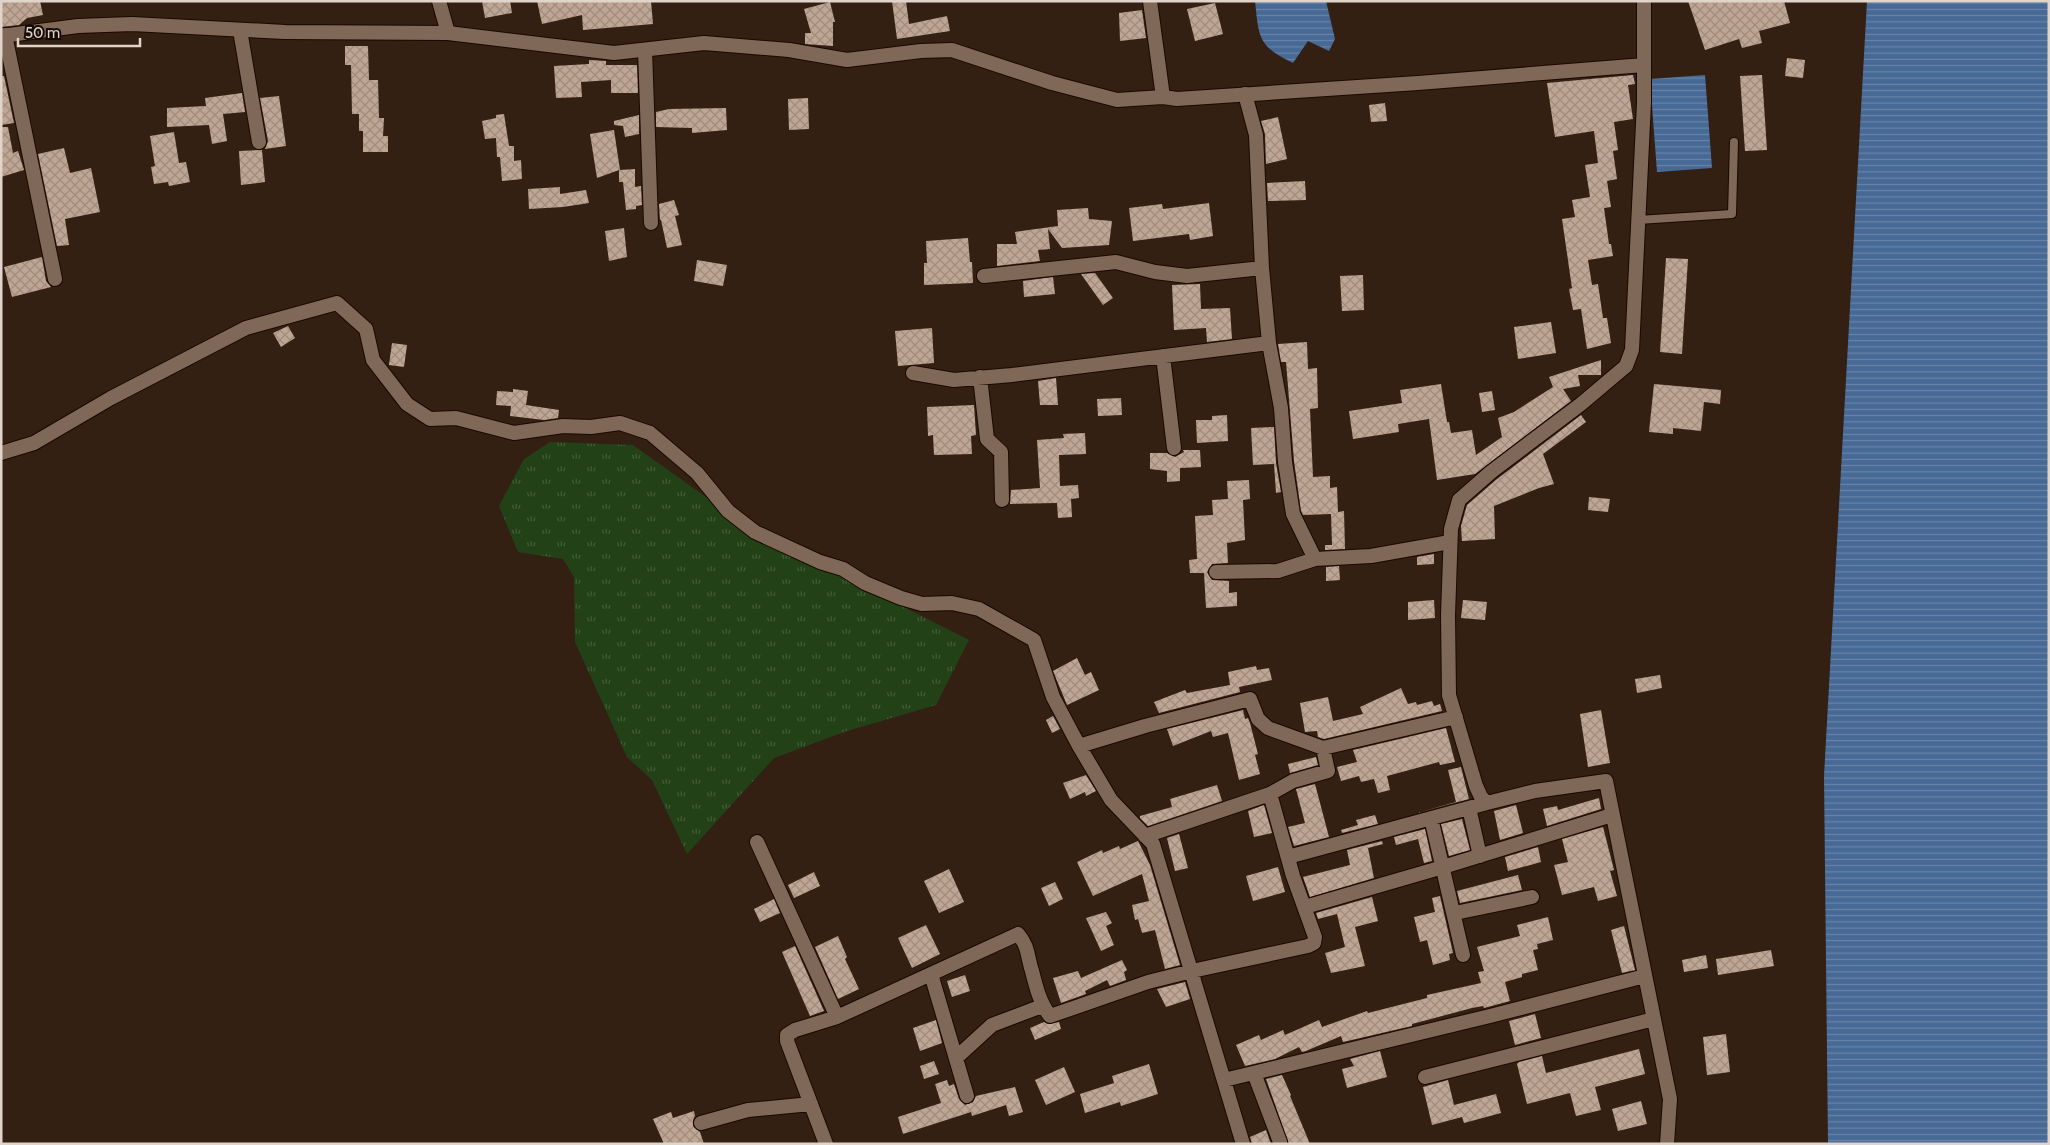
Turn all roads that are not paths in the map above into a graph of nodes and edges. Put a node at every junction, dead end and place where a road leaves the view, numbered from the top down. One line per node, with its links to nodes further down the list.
1 (439, 1): 5 (street)
2 (1150, 1): 10 (street)
3 (1644, 1): 8 (street)
4 (240, 30): 5 (street); 6 (street); 11 (street)
5 (448, 32): 7 (street)
6 (3, 36): 17 (street)
7 (644, 50): 10 (street); 14 (street)
8 (1644, 65): 9 (street); 13 (street)
9 (1245, 94): 10 (street); 15 (street)
10 (1163, 97)
11 (259, 142)
12 (1734, 142): 13 (lane)
13 (1638, 220): 25 (street)
14 (651, 224)
15 (1262, 268): 16 (street); 18 (street)
16 (984, 276)
17 (55, 279)
18 (1270, 343): 19 (street); 26 (street)
19 (1163, 356): 21 (street); 22 (street)
20 (913, 373): 21 (street)
21 (980, 377): 24 (street)
22 (1174, 448)
23 (1, 453): 29 (street)
24 (1002, 500)
25 (1450, 542): 26 (street); 28 (street)
26 (1315, 559): 27 (street)
27 (1216, 572)
28 (1456, 717): 30 (street); 32 (street)
29 (1079, 746): 30 (street); 36 (street)
30 (1323, 748): 31 (street)
31 (1270, 794): 36 (street); 39 (street)
32 (1487, 803): 33 (street); 34 (street)
33 (1469, 808): 35 (street); 38 (street)
34 (1612, 814): 38 (street); 47 (street)
35 (1431, 818): 39 (street); 40 (street)
36 (1144, 836): 45 (street)
37 (757, 842): 49 (street)
38 (1480, 856): 40 (street)
39 (1288, 857): 42 (street)
40 (1443, 867): 42 (street); 43 (street)
41 (1532, 897): 43 (street)
42 (1305, 907): 45 (street)
43 (1455, 913): 44 (street)
44 (1464, 955)
45 (1192, 970): 48 (street); 54 (street)
46 (931, 974): 48 (street); 49 (street); 51 (street)
47 (1645, 976): 50 (street); 52 (street)
48 (1042, 1006): 51 (street)
49 (837, 1017): 56 (street)
50 (1654, 1019): 53 (street); 61 (street)
51 (957, 1057): 55 (street)
52 (1254, 1073): 54 (street); 58 (street)
53 (1425, 1077)
54 (1224, 1080): 60 (street)
55 (967, 1096)
56 (811, 1104): 57 (street); 59 (street)
57 (701, 1123)
58 (1280, 1142)
59 (826, 1144)
60 (1244, 1144)
61 (1668, 1144)

